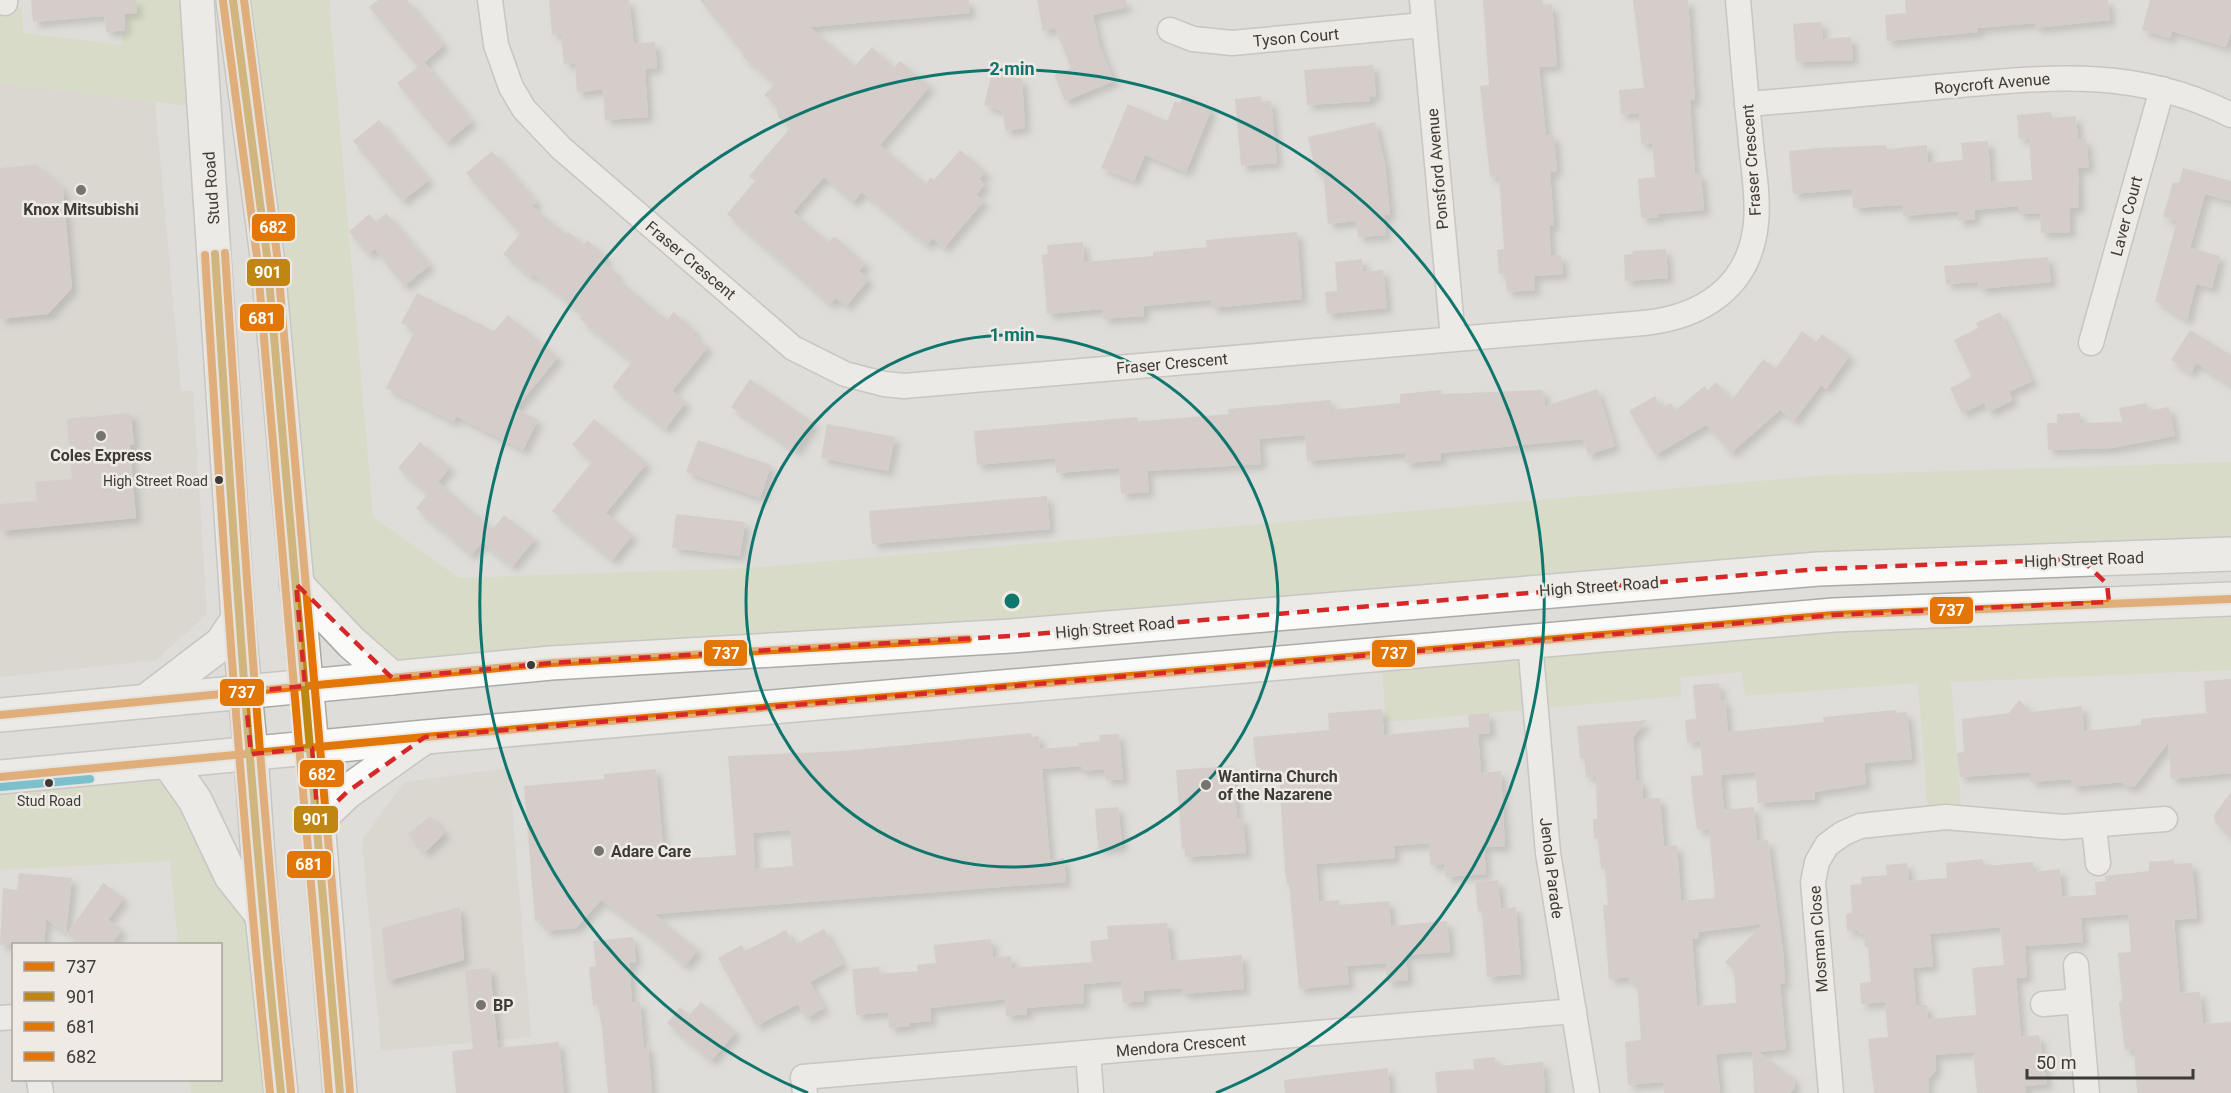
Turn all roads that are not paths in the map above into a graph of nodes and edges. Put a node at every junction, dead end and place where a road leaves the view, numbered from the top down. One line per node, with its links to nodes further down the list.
1 (197, 0): 18 (main road, Stud Road)
2 (233, 0): 15 (main road)
3 (490, 0): 11 (street, Fraser Crescent)
4 (1422, 0): 6 (street, Ponsford Avenue)
5 (1738, 0): 9 (street, Fraser Crescent)
6 (1423, 25): 7 (street, Tyson Court); 11 (street, Ponsford Avenue)
7 (1170, 30)
8 (2162, 89): 9 (street, Roycroft Avenue); 10 (street, Roycroft Avenue); 12 (street, Laver Court)
9 (1747, 104): 11 (street, Fraser Crescent)
10 (2231, 116)
11 (1453, 338)
12 (2091, 343)
13 (2231, 554): 14 (main road, High Street Road)
14 (2081, 559): 17 (main road); 19 (main road, High Street Road)
15 (296, 584): 21 (main road); 23 (main road)
16 (2231, 599): 17 (main road)
17 (2109, 602): 20 (main road)
18 (238, 619): 24 (main road, Stud Road); 25 (main road)
19 (1011, 636): 21 (main road, High Street Road); 22 (main road)
20 (1530, 642): 22 (main road); 40 (street, Jenola Parade)
21 (392, 678): 23 (main road, High Street Road)
22 (1043, 683): 27 (main road)
23 (305, 686): 24 (main road, High Street Road); 28 (main road)
24 (245, 692): 25 (main road, High Street Road); 29 (main road, Stud Road)
25 (146, 701): 26 (main road, High Street Road)
26 (0, 715)
27 (425, 737): 28 (main road); 33 (main road)
28 (312, 748): 29 (main road); 33 (main road)
29 (251, 754): 30 (main road); 36 (main road, Stud Road)
30 (169, 763): 31 (main road); 36 (main road)
31 (0, 777)
32 (2165, 819): 34 (street, Mosman Close)
33 (318, 820): 43 (main road)
34 (2094, 826): 35 (street); 47 (street, Mosman Close)
35 (2098, 863)
36 (262, 915): 42 (main road, Stud Road)
37 (2076, 965): 38 (street)
38 (2079, 1001): 39 (street); 48 (street)
39 (2043, 1004)
40 (1574, 1011): 41 (street, Mendora Crescent); 46 (street, Jenola Parade)
41 (1088, 1053): 44 (street, Mendora Crescent); 45 (street)
42 (281, 1093)
43 (340, 1093)
44 (805, 1093)
45 (1091, 1093)
46 (1587, 1093)
47 (1831, 1093)
48 (2087, 1093)

